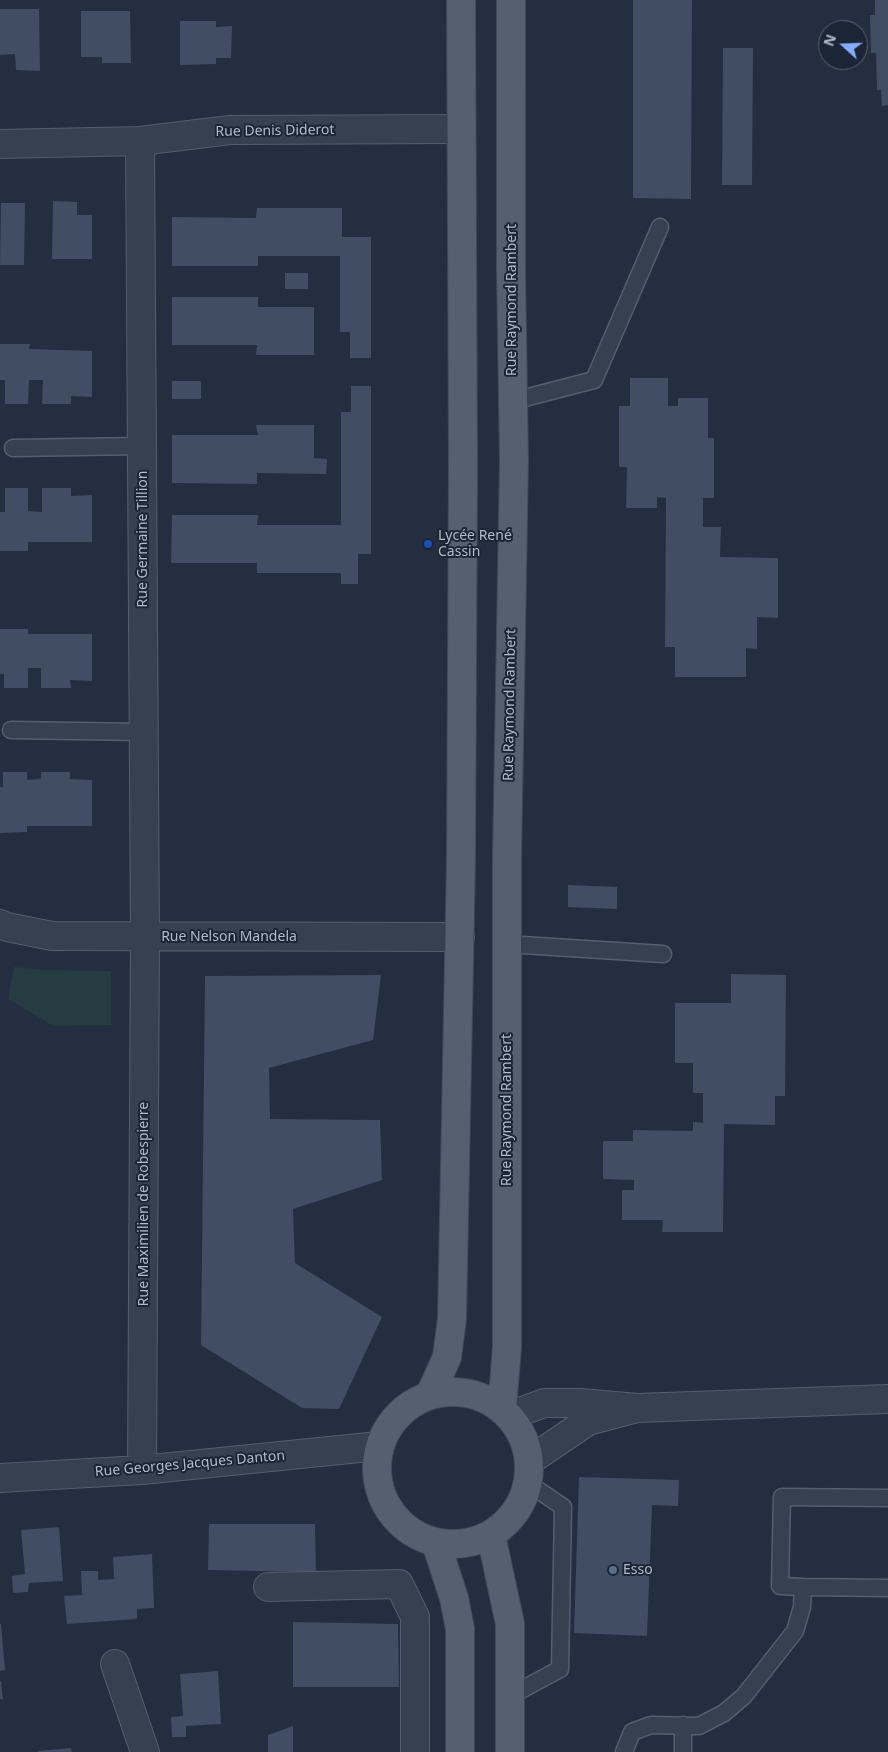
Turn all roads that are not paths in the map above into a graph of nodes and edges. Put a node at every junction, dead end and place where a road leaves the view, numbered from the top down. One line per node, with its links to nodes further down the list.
1 (461, 0): 3 (main road)
2 (512, 0): 7 (main road, Rue Raymond Rambert)
3 (460, 128): 4 (street, Rue Denis Diderot); 14 (main road)
4 (140, 141): 5 (street, Rue Denis Diderot); 8 (street, Rue Germaine Tillion)
5 (0, 144)
6 (660, 227): 7 (lane)
7 (512, 401): 15 (main road, Rue Raymond Rambert)
8 (142, 446): 9 (lane); 11 (street, Rue Germaine Tillion)
9 (13, 448)
10 (10, 730): 11 (lane)
11 (144, 732): 13 (street, Rue Germaine Tillion)
12 (0, 924): 13 (street, Rue Nelson Mandela)
13 (145, 937): 14 (street, Rue Nelson Mandela); 22 (street, Rue Maximilien de Robespierre)
14 (460, 937): 17 (main road)
15 (507, 944): 16 (lane); 20 (main road, Rue Raymond Rambert)
16 (663, 954)
17 (430, 1395): 20 (main road); 21 (main road)
18 (888, 1399): 19 (street)
19 (637, 1408): 20 (street); 23 (street)
20 (506, 1412): 23 (main road)
21 (379, 1446): 22 (street, Rue Georges Jacques Danton); 27 (main road)
22 (142, 1470): 24 (street, Rue Georges Jacques Danton)
23 (529, 1472): 26 (main road); 32 (lane)
24 (0, 1478)
25 (888, 1498): 29 (lane)
26 (490, 1535): 27 (main road); 32 (main road)
27 (436, 1543): 36 (main road)
28 (268, 1587): 35 (street)
29 (803, 1587): 30 (lane); 33 (lane)
30 (888, 1588)
31 (115, 1664): 34 (street)
32 (510, 1696): 37 (main road)
33 (683, 1725): 38 (lane); 39 (lane)
34 (145, 1752)
35 (414, 1752)
36 (460, 1752)
37 (510, 1752)
38 (624, 1752)
39 (684, 1752)

